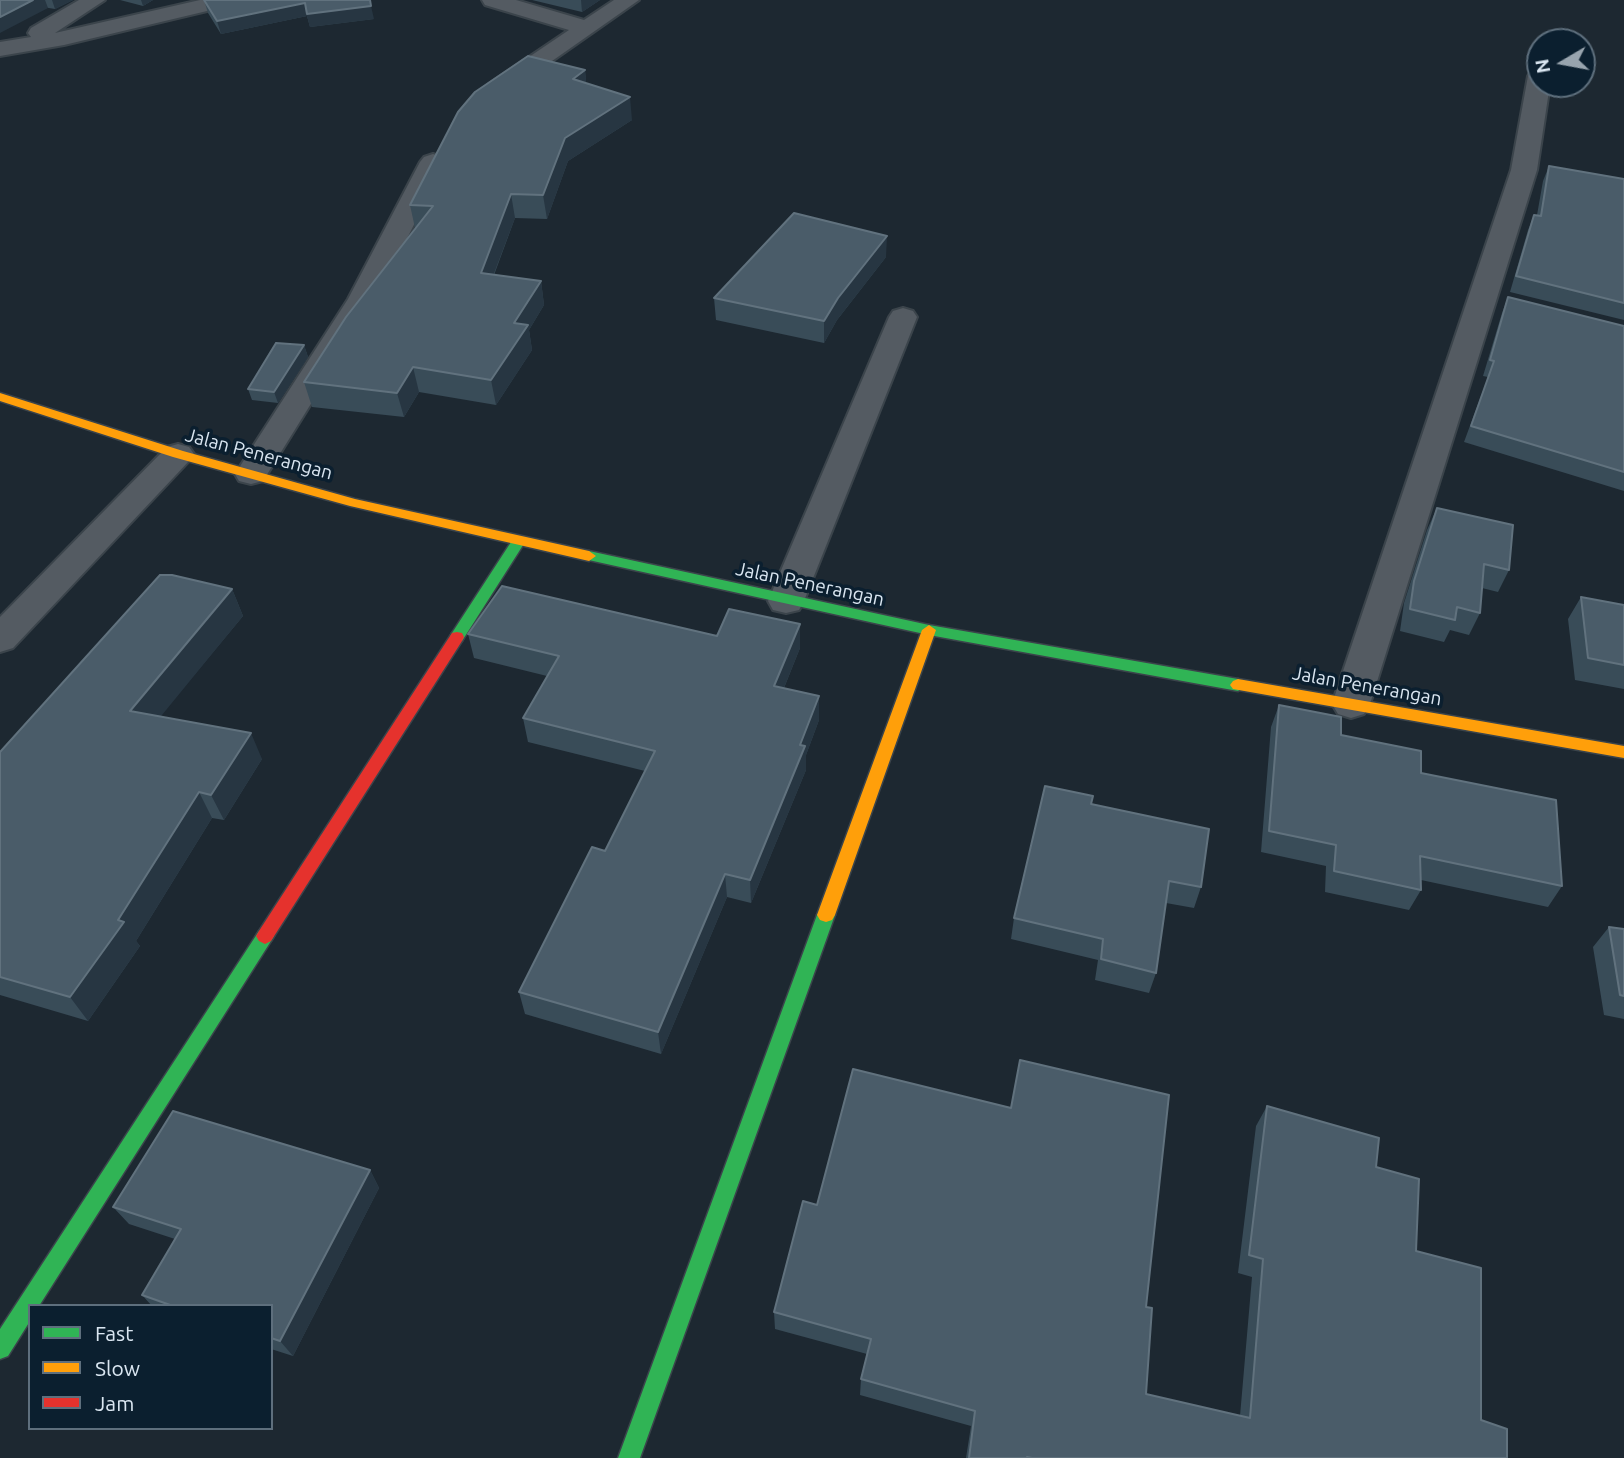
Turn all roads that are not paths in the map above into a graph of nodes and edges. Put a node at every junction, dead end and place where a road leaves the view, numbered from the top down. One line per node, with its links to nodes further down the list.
1 (94, 0): 6 (street)
2 (229, 0): 6 (street)
3 (493, 0): 5 (street)
4 (628, 0): 5 (street)
5 (587, 28): 8 (street)
6 (8, 48)
7 (1536, 98): 18 (street)
8 (480, 100)
9 (443, 144): 13 (street)
10 (903, 317): 15 (street)
11 (0, 397): 12 (street, Jalan Penerangan)
12 (178, 454): 13 (street, Jalan Penerangan); 17 (street)
13 (251, 474): 14 (street, Jalan Penerangan)
14 (518, 542): 15 (street, Jalan Penerangan); 21 (street)
15 (786, 601): 16 (street, Jalan Penerangan)
16 (929, 630): 18 (street, Jalan Penerangan); 23 (street)
17 (0, 639)
18 (1351, 704): 19 (street, Jalan Penerangan)
19 (1624, 752)
20 (28, 1304): 22 (street)
21 (28, 1304)
22 (0, 1348)
23 (629, 1458)

